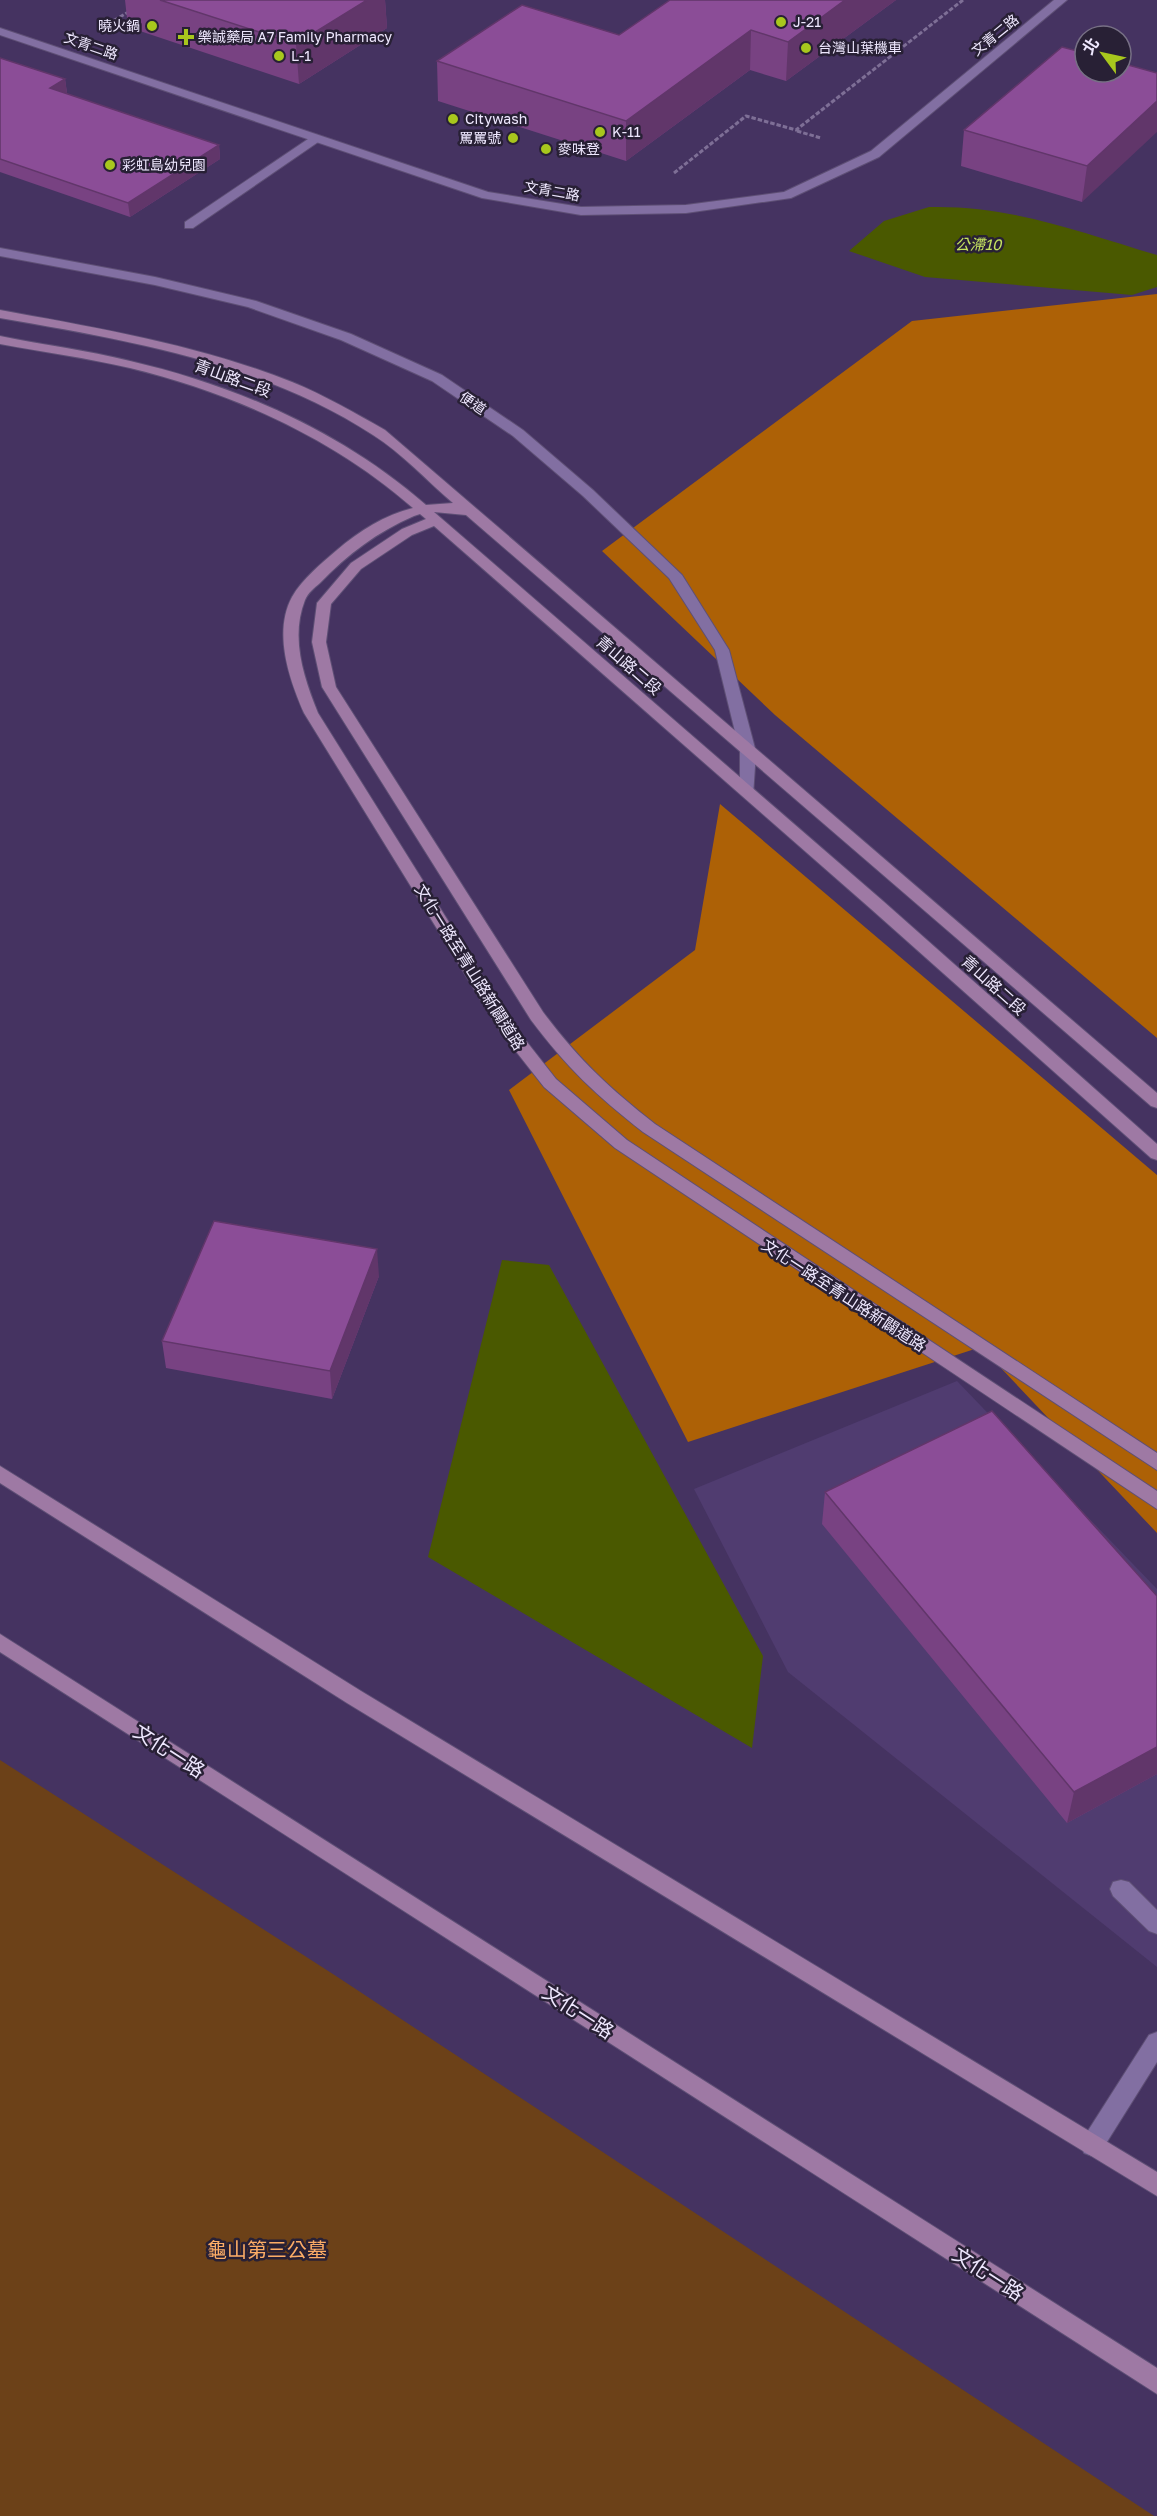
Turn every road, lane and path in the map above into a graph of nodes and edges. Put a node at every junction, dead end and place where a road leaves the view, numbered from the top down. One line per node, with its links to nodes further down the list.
1 (963, 0): 6 (path)
2 (1061, 0): 7 (street, 文青二路)
3 (131, 11): 5 (path)
4 (0, 31): 7 (street, 文青二路)
5 (95, 32)
6 (796, 130): 8 (path); 9 (path)
7 (318, 138): 10 (street)
8 (826, 139)
9 (669, 176)
10 (189, 225)
11 (0, 252): 17 (street, 便道)
12 (0, 314): 15 (street, 青山路二段)
13 (0, 340): 14 (street, 青山路二段)
14 (423, 508): 15 (street, 文化一路至青山路新闢道路); 16 (street, 青山路二段); 23 (street, 文化一路至青山路新闢道路)
15 (473, 512): 17 (street, 青山路二段)
16 (437, 520): 18 (street, 青山路二段); 21 (street, 文化一路至青山路新闢道路)
17 (748, 752): 18 (street, 便道); 19 (street, 青山路二段)
18 (748, 793): 20 (street, 青山路二段)
19 (1157, 1102)
20 (1157, 1154)
21 (1157, 1463)
22 (0, 1473): 28 (street)
23 (1157, 1502)
24 (0, 1642): 30 (street, 文化一路)
25 (1120, 1889): 26 (street)
26 (1157, 1924)
27 (1157, 2042): 28 (street)
28 (1092, 2145): 29 (street)
29 (1157, 2184)
30 (1157, 2382)

